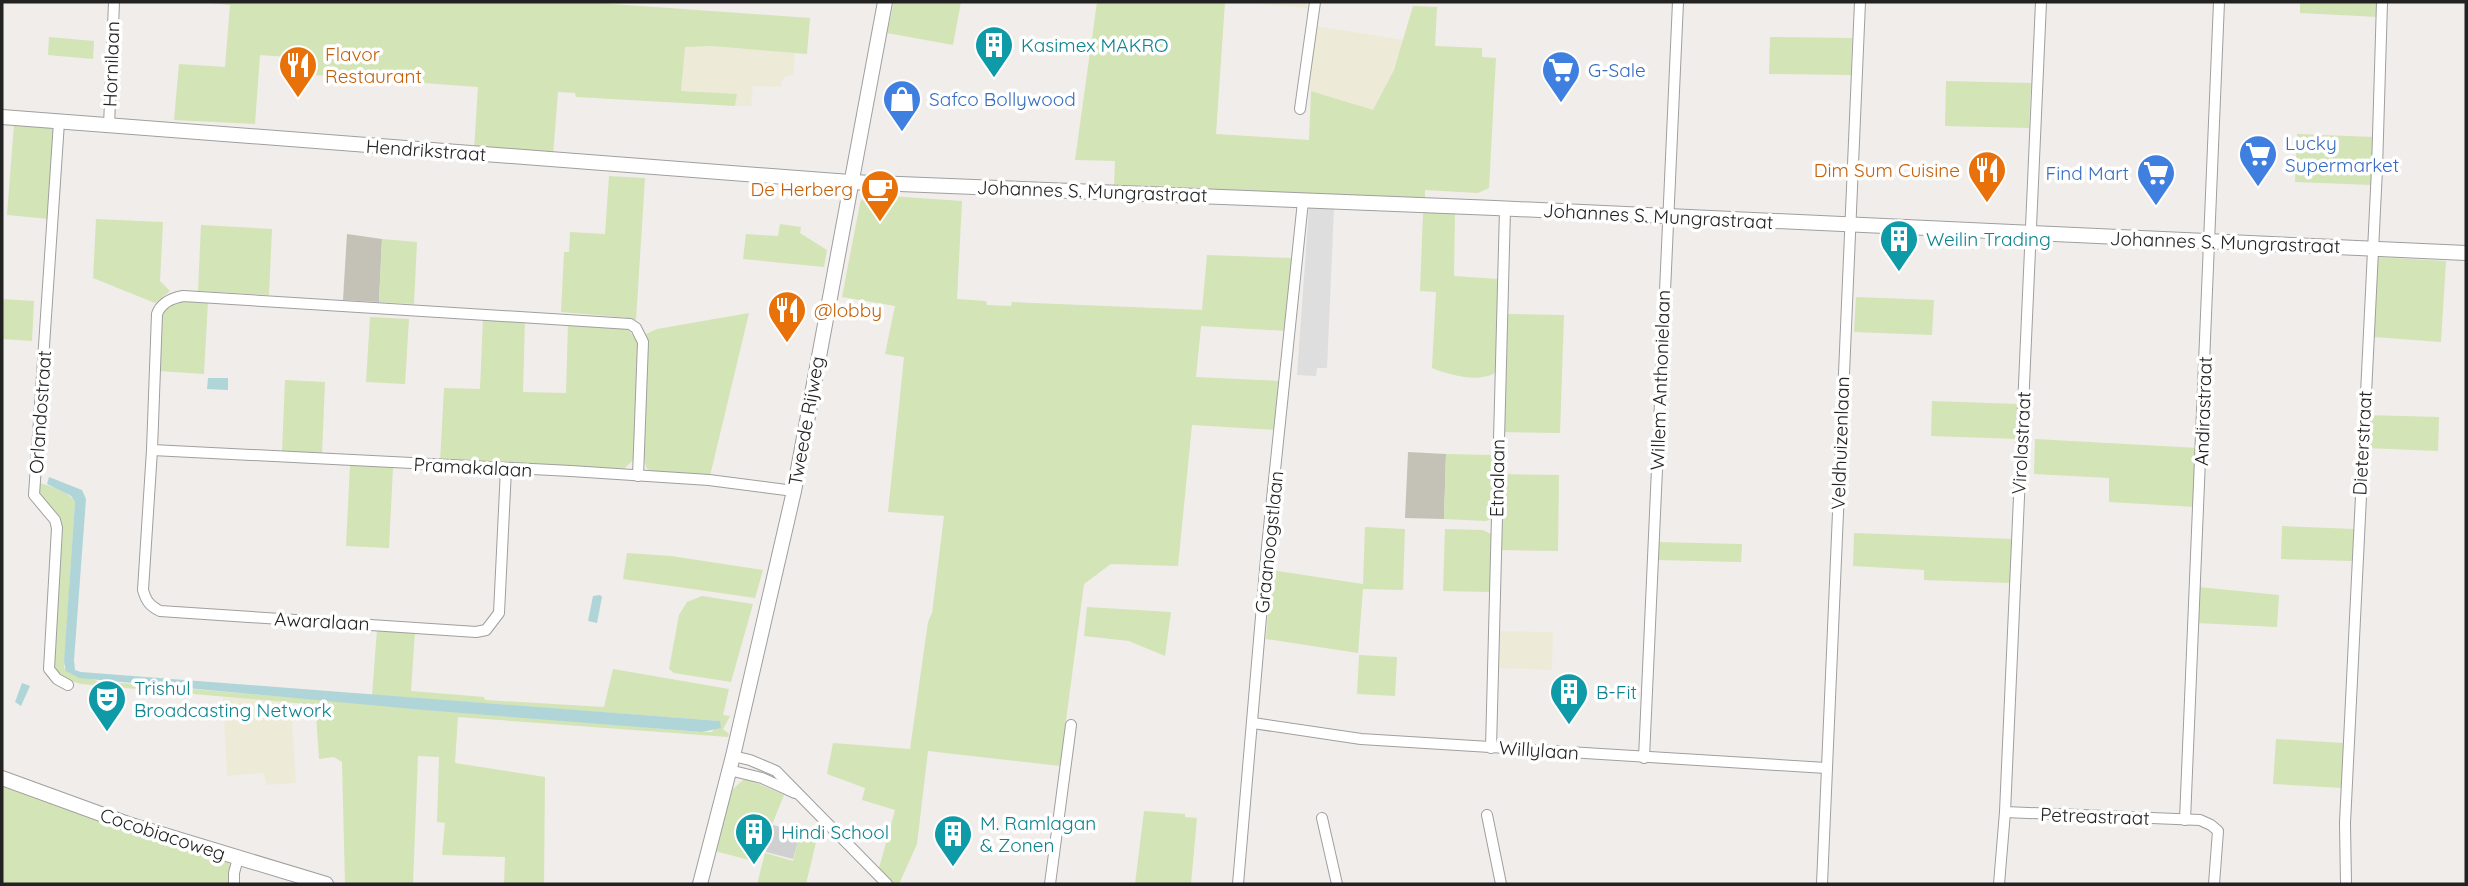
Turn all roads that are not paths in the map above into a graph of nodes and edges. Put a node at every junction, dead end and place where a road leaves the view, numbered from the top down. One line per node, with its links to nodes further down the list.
1 (114, 2): 12 (street, Hornilaan)
2 (885, 2): 13 (street, Tweede Rijweg)
3 (1315, 2): 9 (street)
4 (1678, 2): 16 (street, Willem Anthonielaan)
5 (1860, 2): 17 (street, Veldhuizenlaan)
6 (2041, 2): 18 (street, Virolastraat)
7 (2219, 2): 19 (street, Andirastraat)
8 (2382, 2): 20 (street, Dieterstraat)
9 (1300, 109)
10 (2, 117): 11 (street, Hendrikstraat)
11 (59, 122): 12 (street, Hendrikstraat); 26 (street, Orlandostraat)
12 (109, 127): 13 (street, Hendrikstraat)
13 (850, 182): 14 (street, Johannes S. Mungrastraat); 25 (street, Tweede Rijweg)
14 (1303, 201): 15 (street, Johannes S. Mungrastraat); 27 (street, Graanoogstlaan)
15 (1506, 209): 16 (street, Johannes S. Mungrastraat); 29 (street, Etnalaan)
16 (1667, 217): 17 (street, Johannes S. Mungrastraat); 30 (street, Willem Anthonielaan)
17 (1849, 225): 18 (street, Johannes S. Mungrastraat); 32 (street, Veldhuizenlaan)
18 (2031, 233): 19 (street, Johannes S. Mungrastraat); 34 (street, Virolastraat)
19 (2209, 242): 20 (street, Johannes S. Mungrastraat); 37 (street, Andirastraat)
20 (2373, 248): 21 (street, Johannes S. Mungrastraat); 50 (street, Dieterstraat)
21 (2466, 253)
22 (152, 450): 23 (street, Pramakalaan); 23 (street, Awaralaan); 24 (street)
23 (506, 469): 24 (street, Pramakalaan)
24 (638, 476): 25 (street, Pramakalaan)
25 (794, 491): 31 (street, Tweede Rijweg)
26 (68, 685)
27 (1253, 723): 29 (street, Willylaan); 44 (street, Graanoogstlaan)
28 (1071, 725): 43 (street)
29 (1491, 748): 30 (street, Willylaan)
30 (1644, 758): 32 (street, Willylaan)
31 (731, 763): 41 (street, Tweede Rijweg); 42 (street)
32 (1826, 768): 47 (street, Veldhuizenlaan)
33 (2, 778): 38 (street, Cocobiacoweg)
34 (2005, 812): 37 (street, Petreastraat); 48 (street, Virolastraat)
35 (1487, 815): 46 (street)
36 (1322, 818): 45 (street)
37 (2185, 820): 49 (street, Petreastraat)
38 (238, 858): 39 (street); 40 (street, Cocobiacoweg)
39 (234, 884)
40 (326, 884)
41 (700, 884)
42 (887, 884)
43 (1051, 884)
44 (1238, 884)
45 (1337, 884)
46 (1501, 884)
47 (1822, 884)
48 (1999, 884)
49 (2214, 884)
50 (2346, 884)

